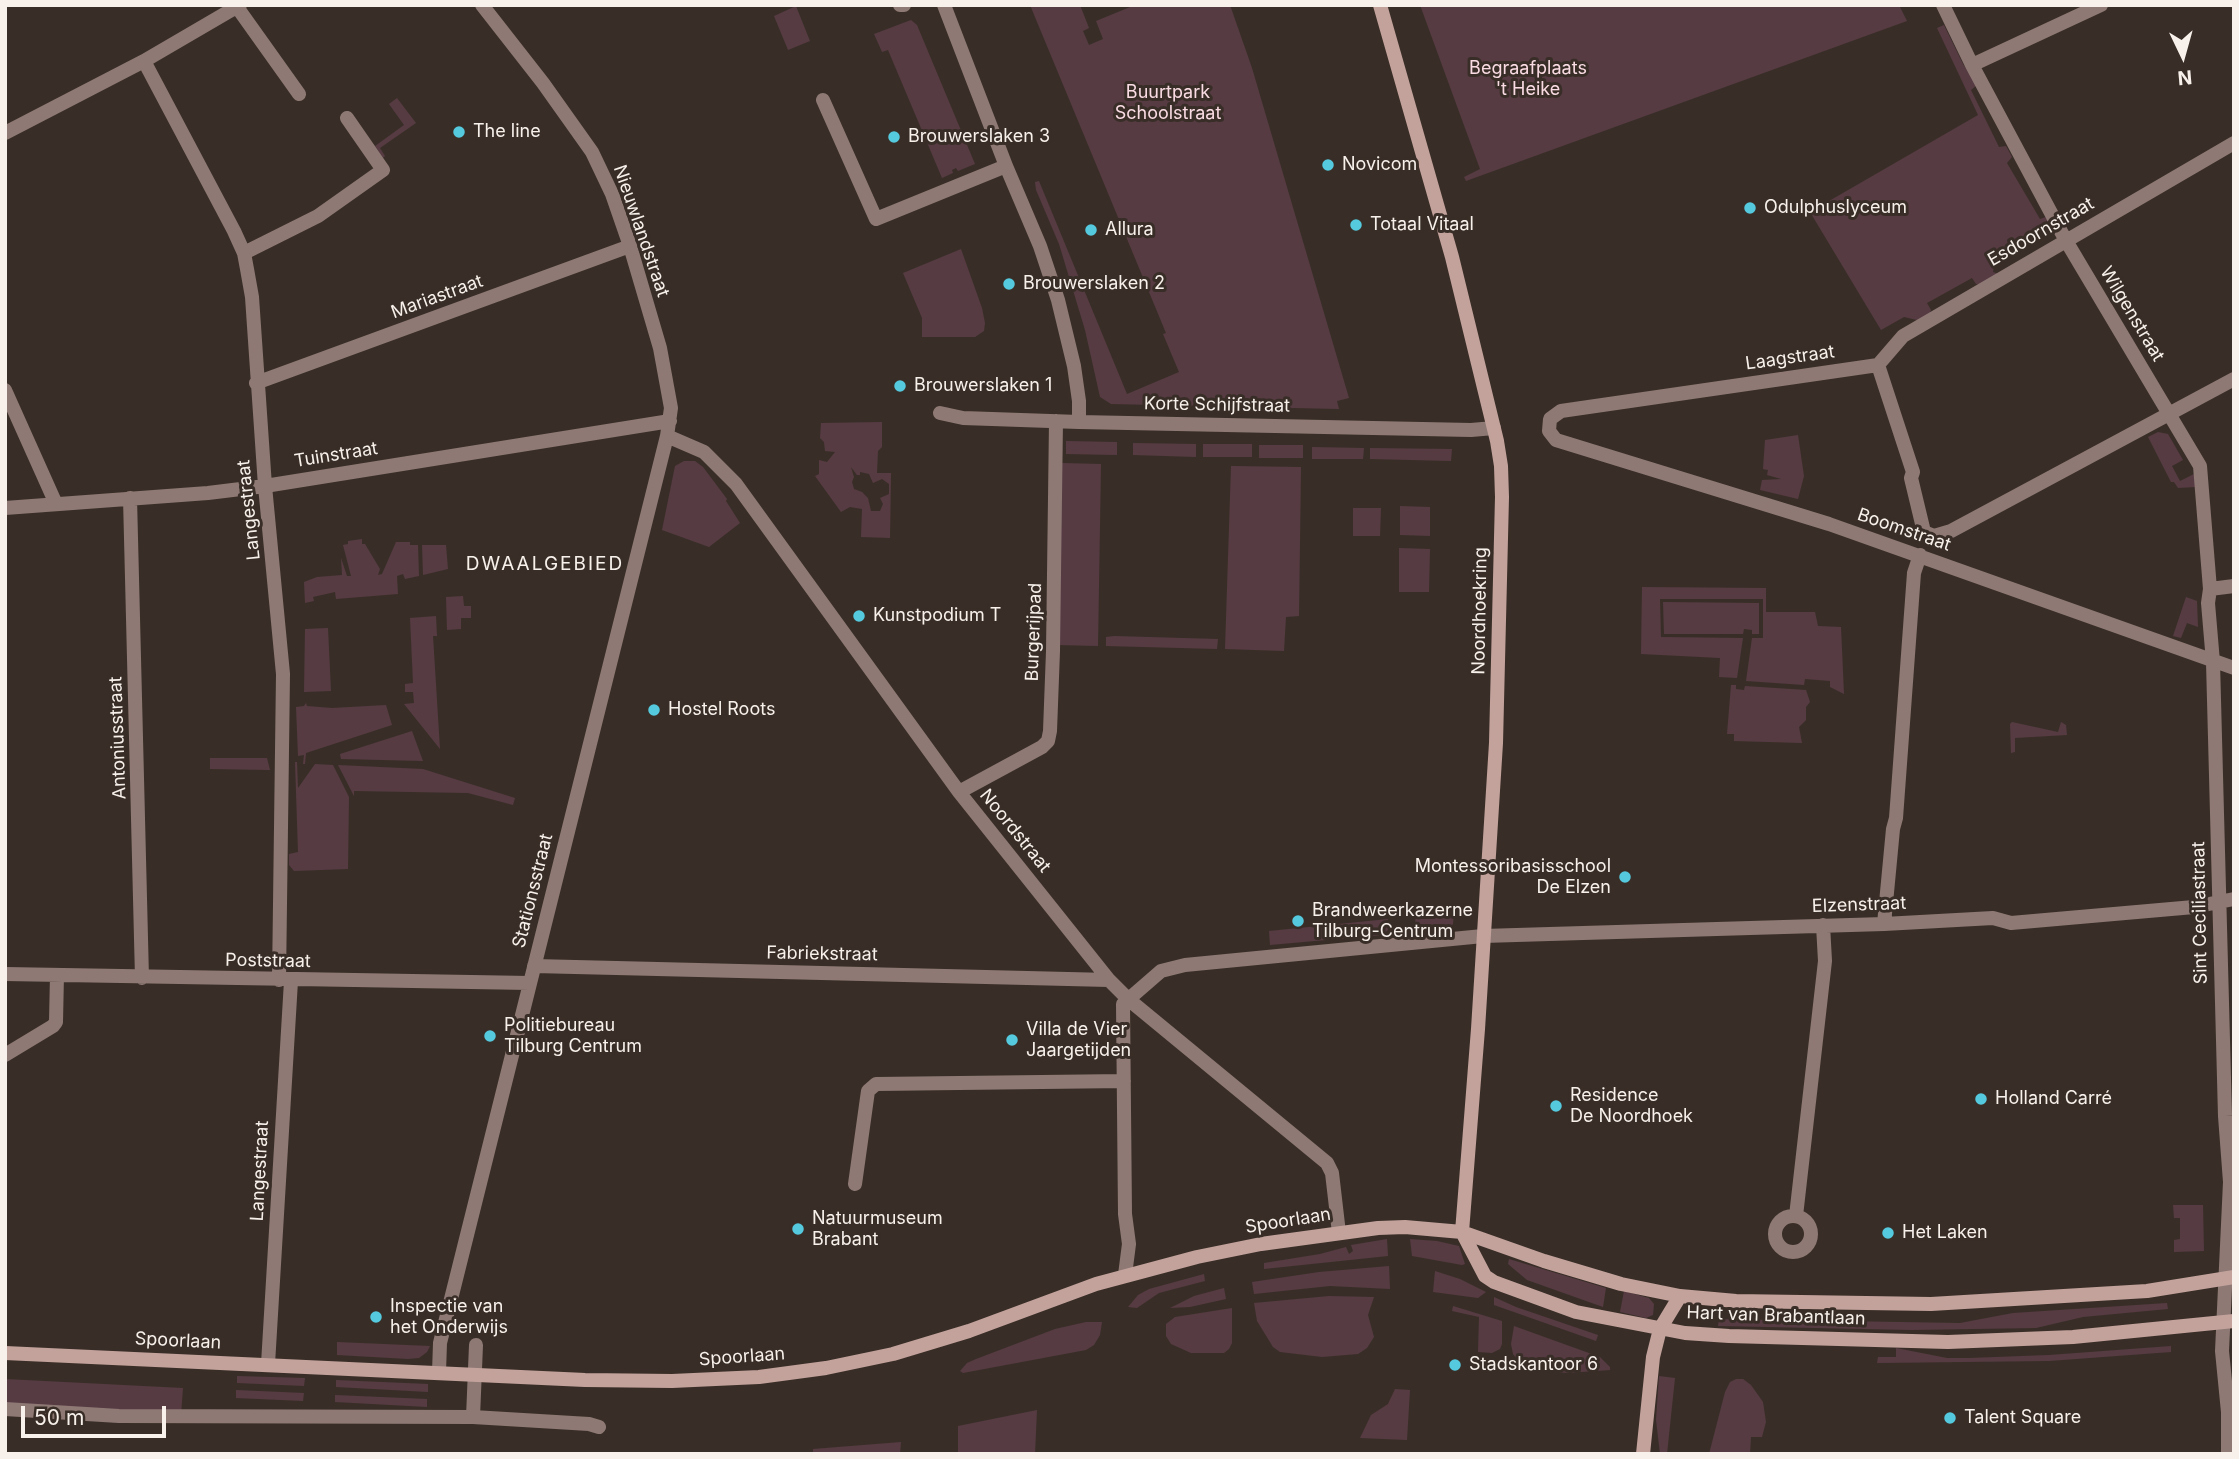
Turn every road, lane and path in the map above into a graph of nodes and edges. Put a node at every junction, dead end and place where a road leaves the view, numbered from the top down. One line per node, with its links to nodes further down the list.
1 (482, 5): 16 (street, Nieuwlandstraat)
2 (944, 5): 14 (street)
3 (1380, 5): 27 (street, Noordhoekring)
4 (1943, 5): 8 (street, Wilgenstraat)
5 (2101, 5): 8 (street)
6 (238, 6): 7 (street); 9 (street)
7 (144, 61): 12 (street); 17 (street, Langestraat)
8 (1972, 65): 15 (street, Wilgenstraat)
9 (299, 94)
10 (823, 100): 14 (street)
11 (347, 118): 17 (street)
12 (5, 133)
13 (2234, 143): 15 (street, Esdoornstraat)
14 (1006, 166): 25 (street)
15 (2066, 239): 18 (street, Esdoornstraat); 23 (street, Wilgenstraat)
16 (630, 246): 20 (street, Mariastraat); 26 (street, Nieuwlandstraat)
17 (244, 253): 20 (street, Langestraat)
18 (1878, 365): 28 (street, Laagstraat); 33 (street)
19 (2234, 379): 23 (street)
20 (256, 383): 29 (street, Langestraat)
21 (5, 390): 31 (street)
22 (940, 413): 24 (street, Korte Schijfstraat)
23 (2169, 414): 33 (street); 36 (street, Wilgenstraat)
24 (1056, 421): 25 (street, Korte Schijfstraat); 39 (street, Burgerijpad)
25 (1079, 422): 27 (street, Korte Schijfstraat)
26 (669, 428): 29 (street, Tuinstraat); 39 (street, Noordstraat); 44 (street, Stationsstraat)
27 (1494, 428): 43 (street, Noordhoekring)
28 (1556, 440): 34 (street, Boomstraat)
29 (265, 486): 30 (street, Tuinstraat); 49 (street, Langestraat)
30 (130, 498): 31 (street, Tuinstraat); 47 (street, Antoniusstraat)
31 (56, 504): 32 (street, Tuinstraat)
32 (5, 508)
33 (1934, 536): 34 (street)
34 (1923, 556): 37 (street, Boomstraat); 41 (street)
35 (2234, 586): 36 (street)
36 (2210, 589): 37 (street, Wilgenstraat)
37 (2213, 662): 38 (street, Boomstraat); 40 (street, Sint Ceciliastraat)
38 (2234, 668)
39 (959, 792): 48 (street, Noordstraat)
40 (2227, 900): 41 (street, Elzenstraat); 54 (street, Sint Ceciliastraat)
41 (1884, 924): 42 (street, Elzenstraat)
42 (1823, 925): 43 (street, Elzenstraat); 57 (street)
43 (1483, 936): 51 (street); 58 (street, Noordhoekring)
44 (534, 966): 48 (street, Fabriekstraat); 50 (street, Stationsstraat)
45 (5, 974): 46 (street, Poststraat)
46 (57, 975): 47 (street, Poststraat); 52 (street)
47 (142, 978): 49 (street, Poststraat)
48 (1109, 980): 51 (street, Noordstraat)
49 (285, 981): 50 (street, Poststraat); 67 (street, Langestraat)
50 (529, 984): 68 (street, Stationsstraat)
51 (1128, 999): 53 (street); 59 (street, Noordstraat)
52 (5, 1055)
53 (1124, 1082): 56 (street); 60 (street)
54 (2228, 1163): 55 (street, Sint Ceciliastraat); 61 (street, Sint Ceciliastraat)
55 (2234, 1179)
56 (855, 1184)
57 (1797, 1216)
58 (1462, 1232): 59 (street, Spoorlaan); 62 (street, Hart van Brabantlaan); 64 (street, Hart van Brabantlaan)
59 (1339, 1233): 60 (street, Spoorlaan)
60 (1125, 1275): 69 (street, Spoorlaan)
61 (2230, 1278): 62 (street, Hart van Brabantlaan); 63 (street, Sint Ceciliastraat)
62 (1680, 1296): 64 (street)
63 (2229, 1321): 64 (street, Hart van Brabantlaan); 74 (street, Sint Ceciliastraat)
64 (1660, 1329): 73 (street)
65 (475, 1345): 69 (street)
66 (5, 1353): 67 (street, Spoorlaan)
67 (268, 1364): 68 (street, Spoorlaan)
68 (439, 1372): 69 (street, Spoorlaan)
69 (475, 1374): 71 (street)
70 (5, 1409): 71 (street)
71 (473, 1417): 72 (street)
72 (599, 1427)
73 (1643, 1454)
74 (2228, 1454)

